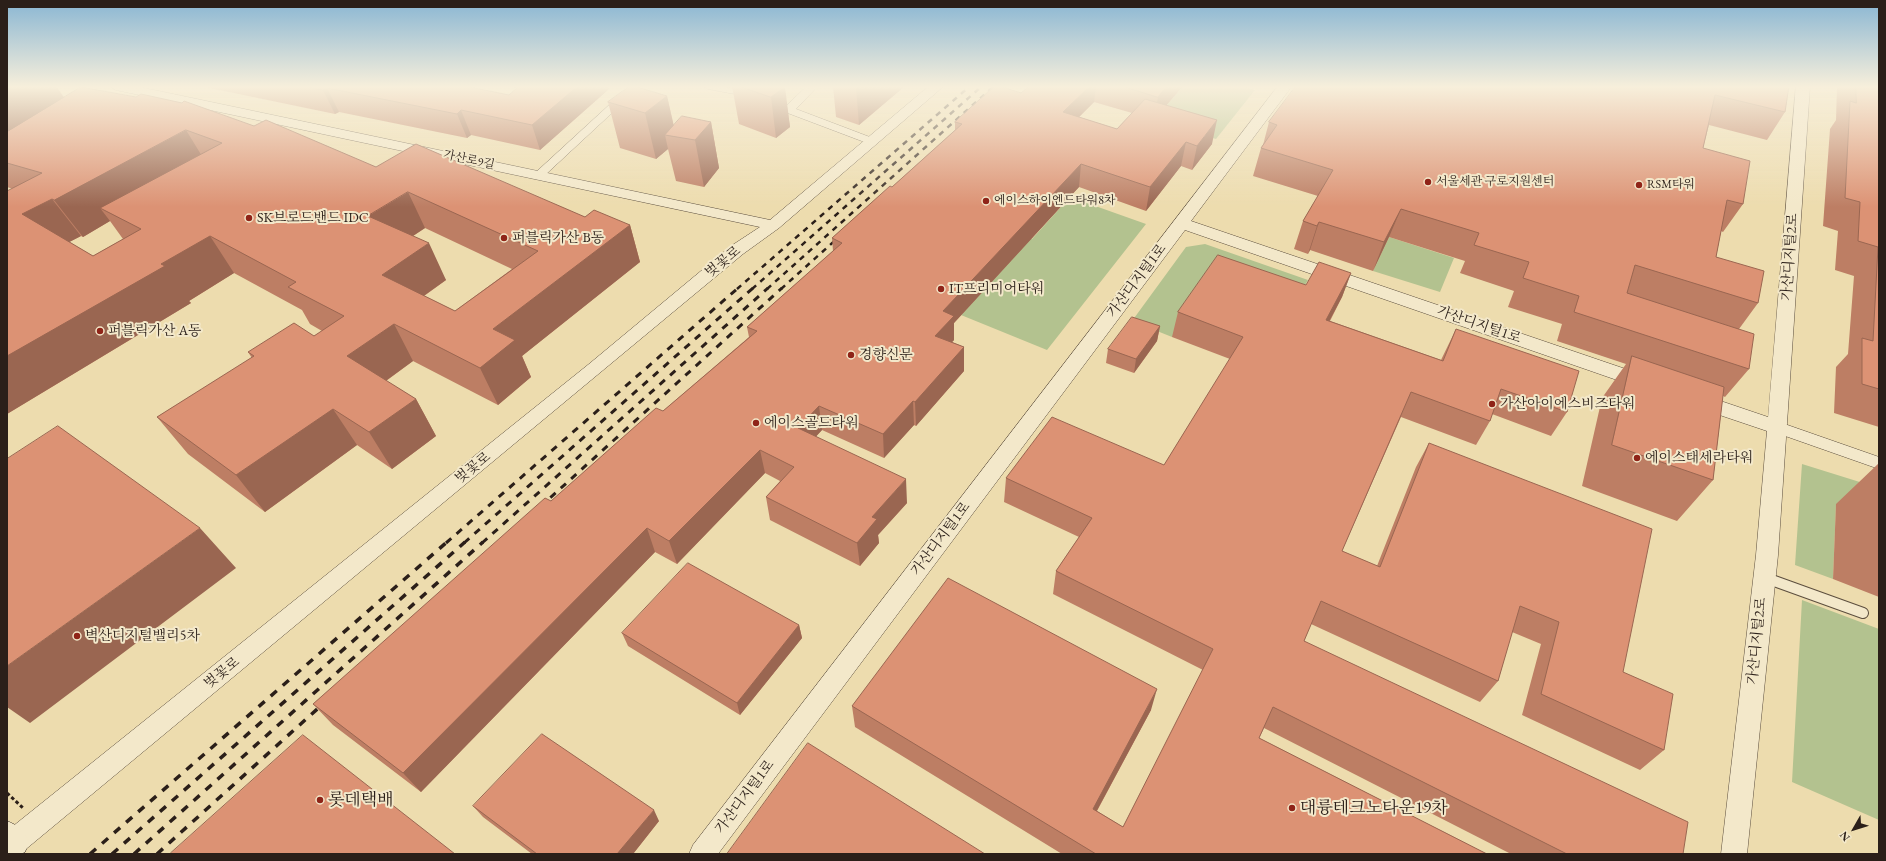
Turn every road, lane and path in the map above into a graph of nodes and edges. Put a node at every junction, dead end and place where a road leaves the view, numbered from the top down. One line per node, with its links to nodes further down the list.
1 (300, 126): 8 (street, 가산로9길)
2 (593, 126): 8 (street)
3 (831, 126): 7 (street)
4 (889, 126): 7 (street, 벚꽃로)
5 (1254, 126): 9 (street, 가산디지털1로)
6 (1800, 126): 13 (street, 가산디지털2로)
7 (871, 141): 10 (street, 벚꽃로)
8 (539, 176): 10 (street, 가산로9길)
9 (1181, 223): 11 (street, 가산디지털1로); 18 (street, 가산디지털1로)
10 (773, 225): 17 (street, 벚꽃로)
11 (1656, 386)
12 (1678, 394): 13 (street)
13 (1776, 427): 14 (street); 15 (street, 가산디지털2로)
14 (1879, 463)
15 (1763, 577): 16 (lane); 19 (street, 가산디지털2로)
16 (1863, 613)
17 (10, 842)
18 (702, 854)
19 (1734, 854)

